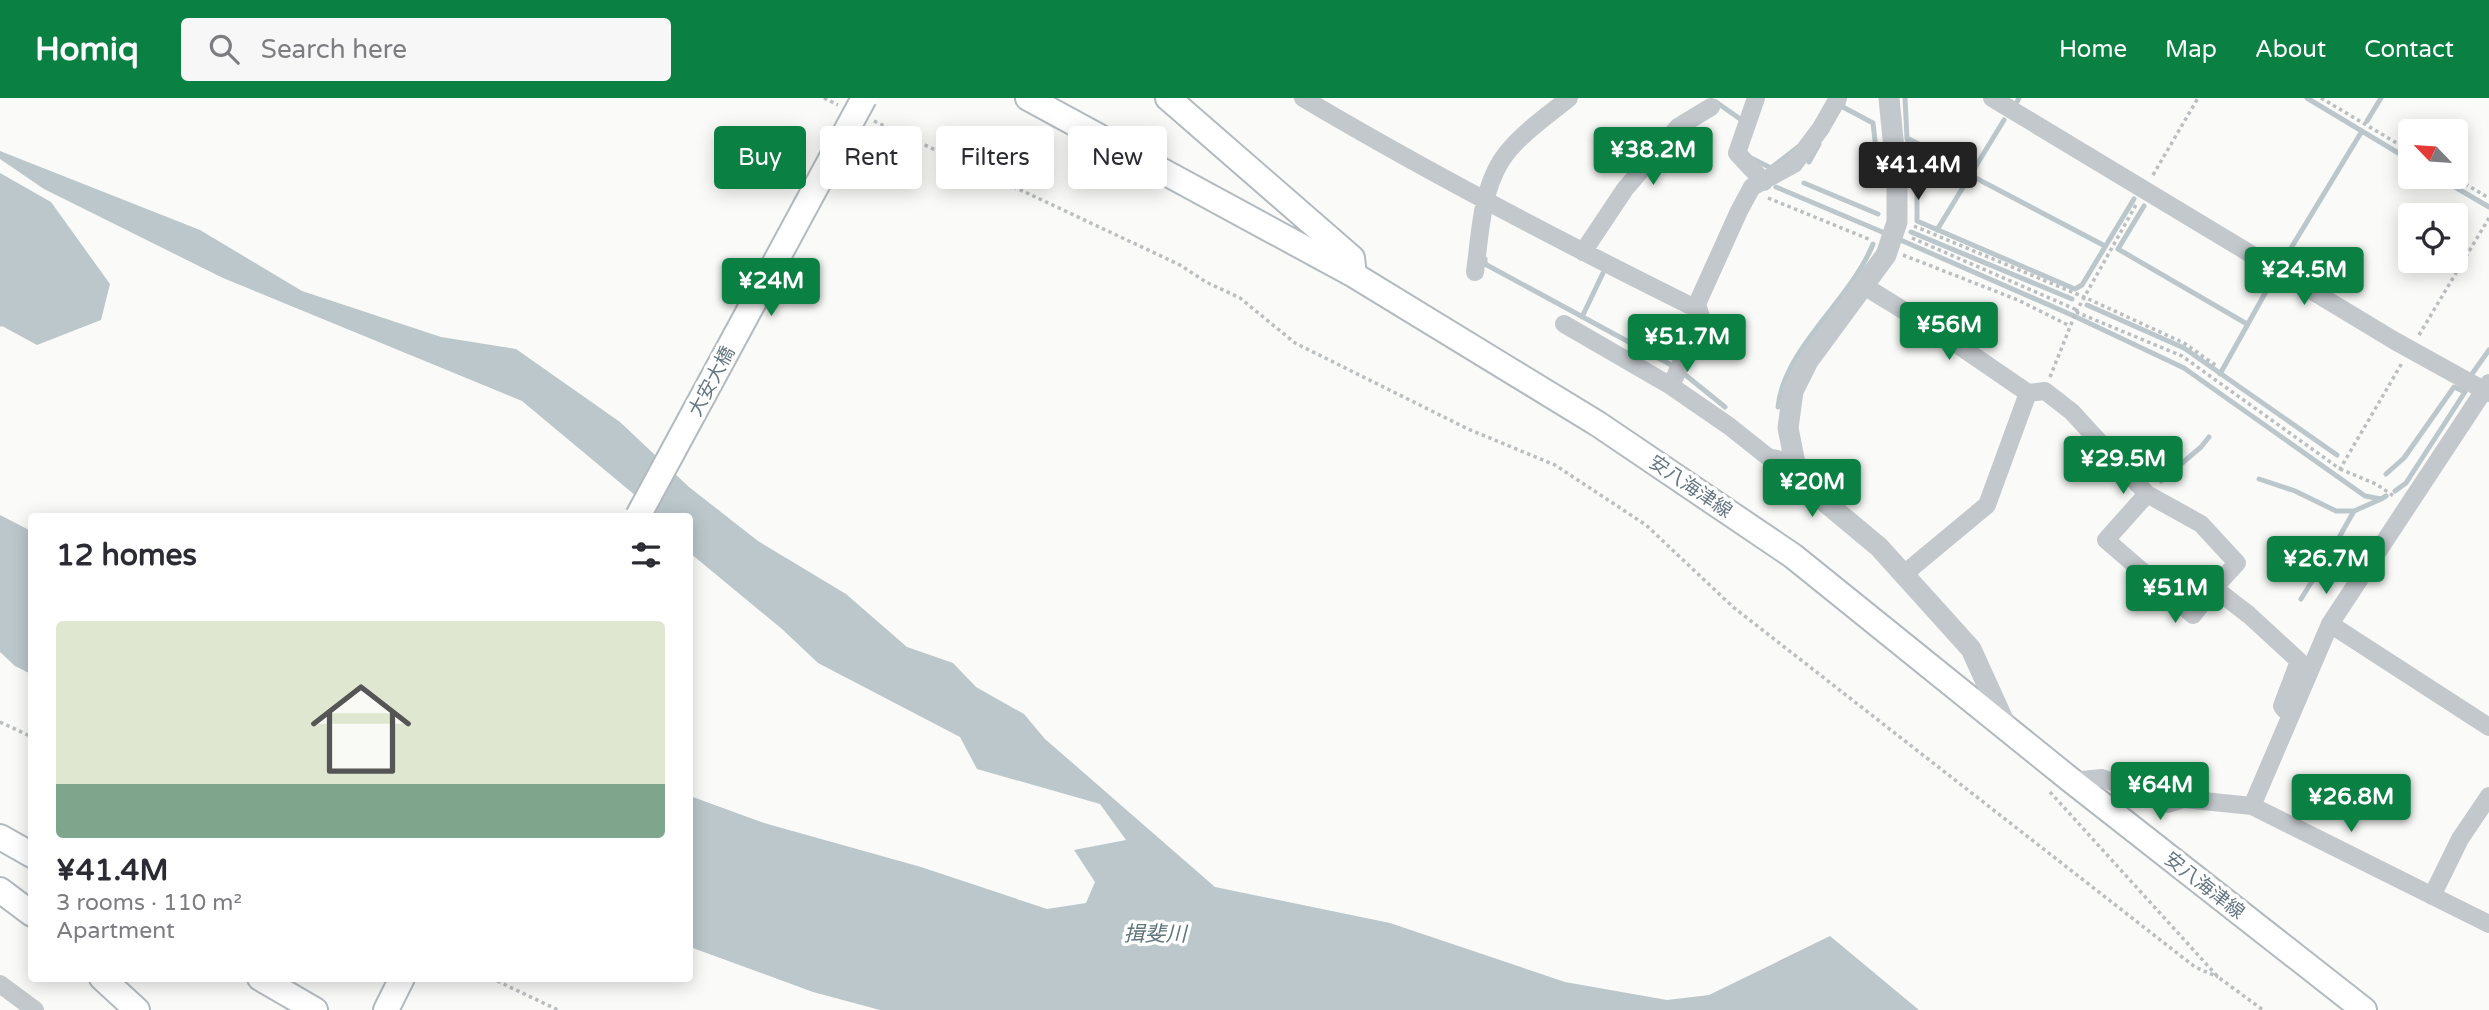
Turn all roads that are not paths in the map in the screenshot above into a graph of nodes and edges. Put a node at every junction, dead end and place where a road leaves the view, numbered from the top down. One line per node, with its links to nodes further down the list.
1 (1028, 98): 15 (main road, 安八海津線)
2 (1168, 98): 15 (main road)
3 (1303, 98): 12 (street)
4 (1569, 98): 12 (street)
5 (1756, 98): 11 (street)
6 (1838, 98): 11 (street)
7 (1889, 98): 16 (street)
8 (1992, 98): 20 (street)
9 (1711, 107): 13 (street)
10 (861, 109): 24 (main road, 大安大橋, bridge)
11 (1757, 186): 17 (street)
12 (1486, 200): 13 (street); 14 (street)
13 (1583, 252): 17 (street)
14 (1475, 272)
15 (1354, 275): 29 (main road, 安八海津線)
16 (1864, 286): 21 (street); 22 (street)
17 (1697, 304): 19 (street)
18 (1564, 324): 19 (street)
19 (1671, 386): 22 (street)
20 (2487, 388): 27 (street)
21 (2037, 392): 23 (street); 25 (street)
22 (1795, 463): 25 (street)
23 (2147, 494): 26 (street); 26 (street)
24 (640, 513)
25 (1904, 574): 29 (street)
26 (2214, 588): 28 (street)
27 (2330, 624): 28 (street); 30 (street)
28 (2290, 717): 33 (street)
29 (2006, 726): 31 (main road, 安八海津線)
30 (2489, 727)
31 (2072, 781): 33 (street); 48 (main road, 安八海津線)
32 (2489, 796): 37 (street)
33 (2252, 806): 37 (street)
34 (0, 837): 35 (main road)
35 (28, 853)
36 (0, 890): 38 (main road)
37 (2432, 896): 39 (street)
38 (28, 911)
39 (2489, 924)
40 (106, 982): 46 (main road)
41 (267, 982): 47 (main road)
42 (400, 982): 44 (main road)
43 (0, 984): 45 (street)
44 (387, 1008)
45 (35, 1010)
46 (137, 1010)
47 (315, 1010)
48 (2364, 1010)

